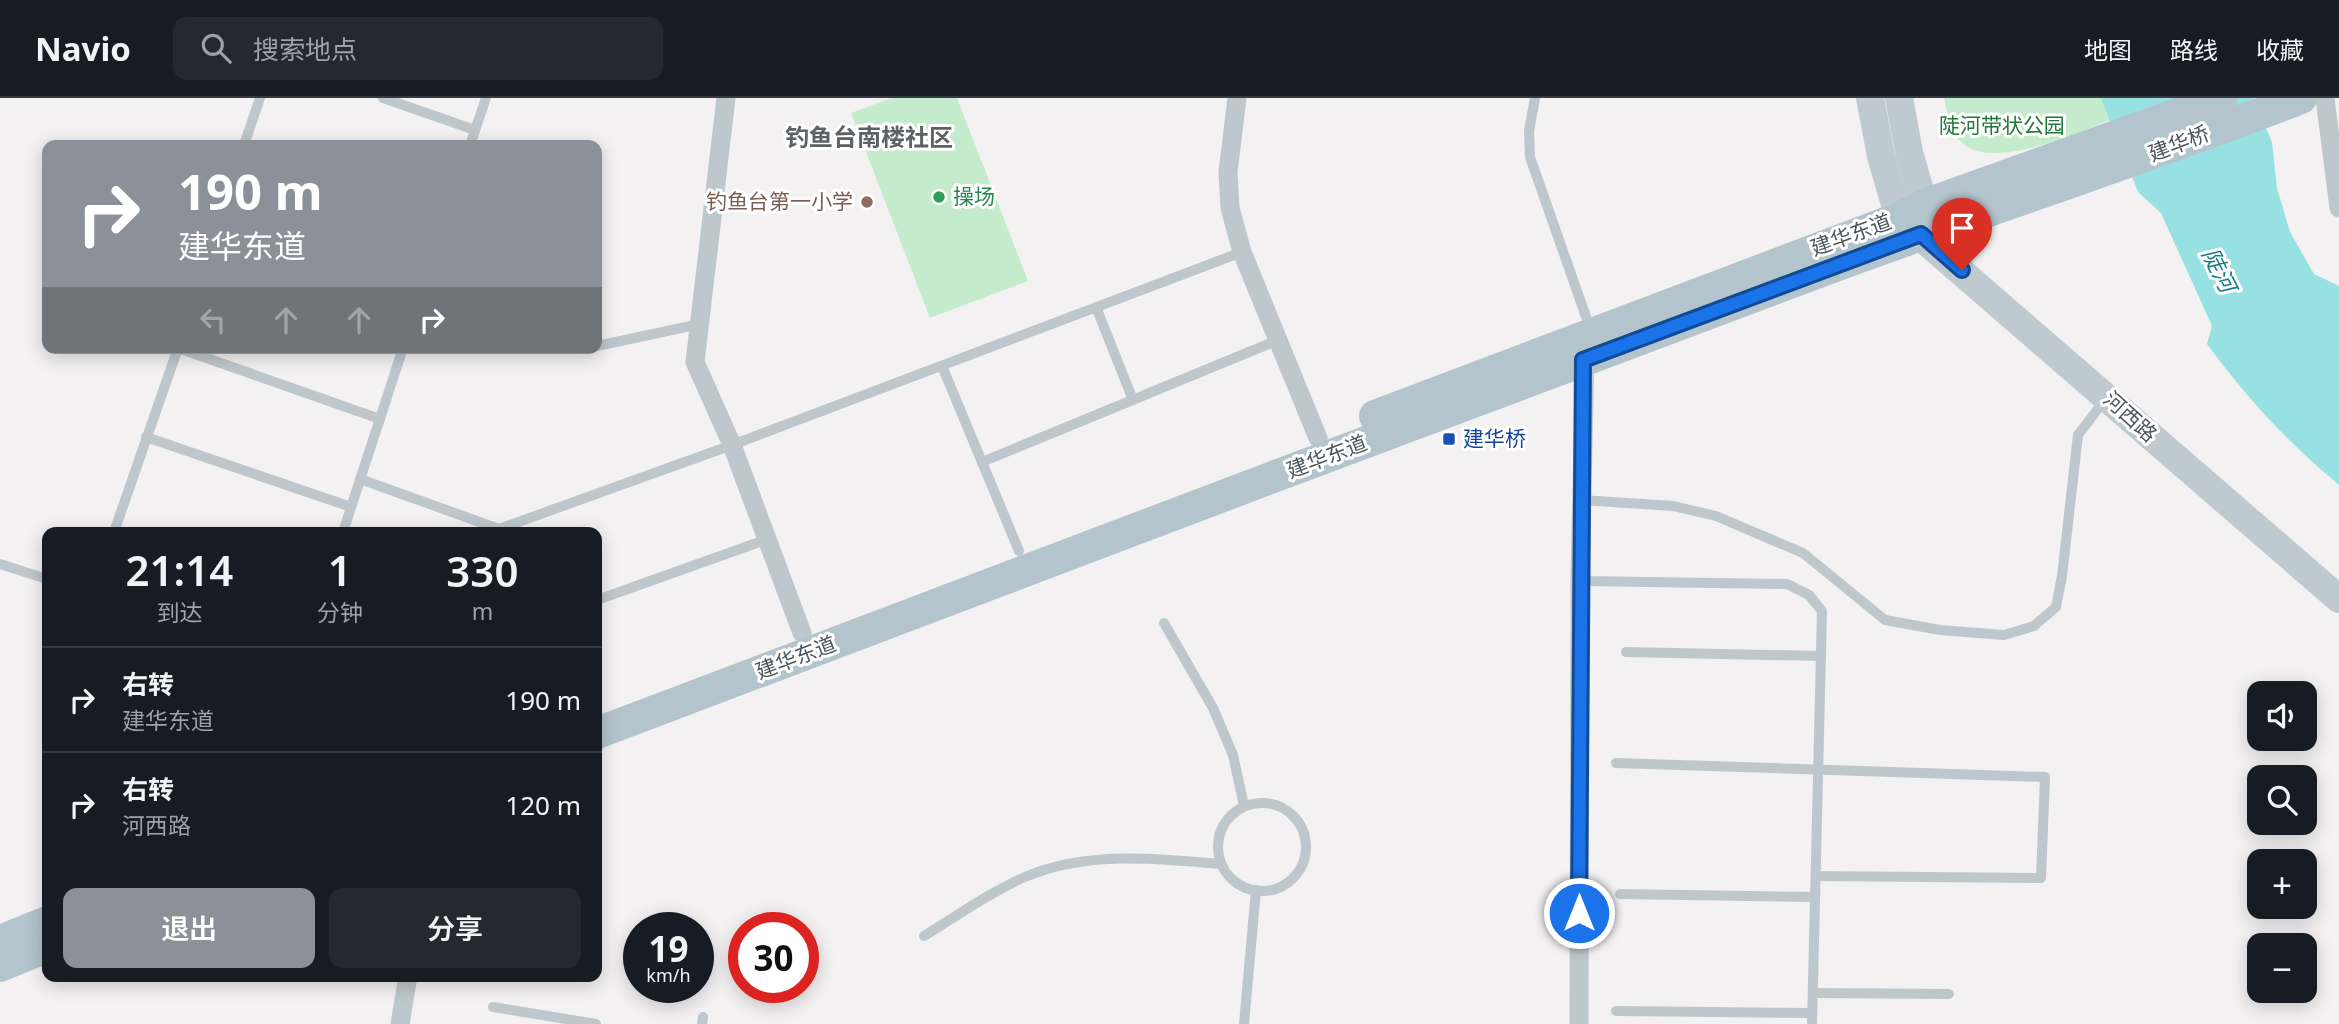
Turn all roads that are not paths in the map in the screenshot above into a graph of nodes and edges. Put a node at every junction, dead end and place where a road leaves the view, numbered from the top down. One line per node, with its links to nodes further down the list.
1 (260, 98): 12 (lane)
2 (383, 98): 11 (lane)
3 (485, 98): 11 (lane)
4 (726, 98): 19 (street)
5 (1237, 98): 17 (street)
6 (1535, 98): 22 (lane)
7 (1870, 98): 16 (street)
8 (1899, 98): 16 (street)
9 (2222, 98): 14 (main road, 建华桥)
10 (2308, 98): 14 (main road, 建华桥); 15 (street)
11 (475, 130): 13 (lane)
12 (246, 140)
13 (472, 140)
14 (2052, 176): 16 (main road, 建华东道)
15 (2339, 208)
16 (1915, 219): 22 (main road, 建华东道); 27 (street, 河西路)
17 (1242, 252): 18 (lane); 20 (street)
18 (1096, 307): 26 (lane); 28 (lane)
19 (699, 324): 21 (lane); 32 (street)
20 (1278, 340): 28 (lane); 31 (street)
21 (602, 345)
22 (1587, 346): 31 (main road, 建华东道); 35 (street); 53 (main road, 建华东道)
23 (176, 354): 30 (lane)
24 (195, 354): 29 (lane)
25 (401, 354): 29 (lane)
26 (942, 366): 32 (lane); 33 (lane)
27 (2107, 397): 35 (lane); 47 (street, 河西路)
28 (1133, 400): 33 (lane)
29 (380, 419): 34 (lane)
30 (146, 437): 36 (lane); 37 (lane)
31 (1318, 438): 42 (main road, 建华东道)
32 (732, 445): 40 (lane); 41 (street)
33 (982, 463): 42 (lane)
34 (360, 480): 36 (lane); 39 (lane)
35 (1581, 500): 45 (street)
36 (351, 508): 38 (lane)
37 (118, 527)
38 (345, 527)
39 (493, 527)
40 (505, 527)
41 (765, 540): 46 (lane); 49 (street)
42 (1019, 551): 49 (main road, 建华东道)
43 (0, 564): 44 (lane)
44 (42, 577)
45 (1580, 581): 51 (lane); 76 (street)
46 (602, 598)
47 (2339, 599)
48 (1164, 623): 56 (lane)
49 (802, 633): 52 (main road, 建华东道)
50 (1626, 652): 51 (lane)
51 (1821, 656): 55 (lane)
52 (602, 709)
53 (602, 731)
54 (1616, 763): 55 (lane)
55 (1818, 767): 58 (lane); 58 (lane)
56 (1244, 806): 57 (lane); 59 (lane)
57 (1221, 864): 59 (lane); 63 (lane)
58 (1816, 876): 61 (lane)
59 (1256, 890): 75 (lane)
60 (1620, 894): 61 (lane)
61 (1815, 897): 68 (lane)
62 (42, 924): 64 (main road)
63 (924, 936)
64 (0, 941)
65 (42, 949): 66 (main road)
66 (0, 966)
67 (407, 982): 73 (street)
68 (1813, 993): 69 (lane); 72 (lane)
69 (1949, 994)
70 (492, 1007): 74 (lane)
71 (1616, 1011): 72 (lane)
72 (1812, 1019)
73 (400, 1024)
74 (596, 1024)
75 (1244, 1024)
76 (1578, 1024)

